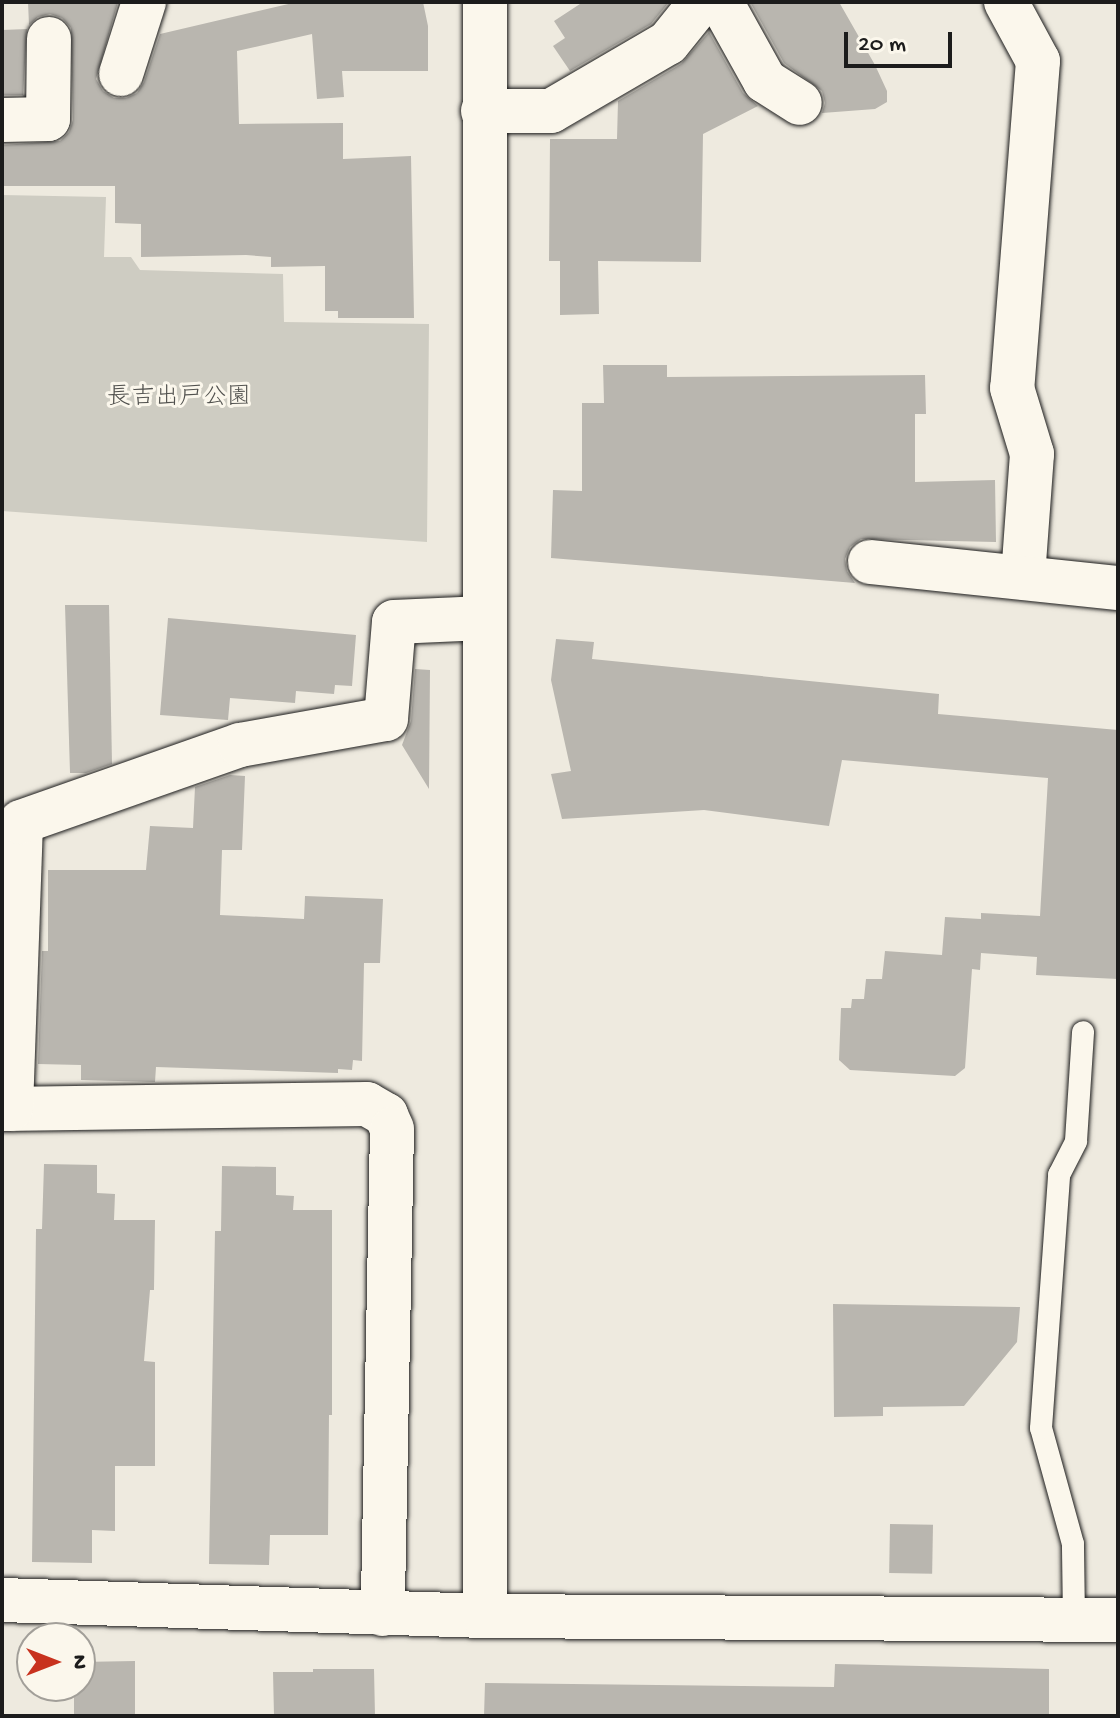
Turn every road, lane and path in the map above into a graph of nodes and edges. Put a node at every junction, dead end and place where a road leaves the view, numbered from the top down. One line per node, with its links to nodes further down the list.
1 (485, 2): 9 (street)
2 (701, 2): 9 (street)
3 (721, 2): 8 (street)
4 (1006, 2): 12 (street)
5 (154, 4): 7 (street)
6 (49, 39): 10 (street)
7 (121, 74)
8 (800, 103)
9 (483, 111): 14 (street)
10 (2, 120)
11 (870, 562): 12 (street)
12 (1023, 578): 13 (street)
13 (1118, 588)
14 (484, 618): 15 (street); 20 (street)
15 (11, 849): 17 (street)
16 (1083, 1032): 21 (lane)
17 (6, 1109): 19 (street)
18 (2, 1600): 19 (street)
19 (383, 1614): 20 (street)
20 (485, 1616): 21 (street)
21 (1074, 1620): 22 (street)
22 (1118, 1620)

